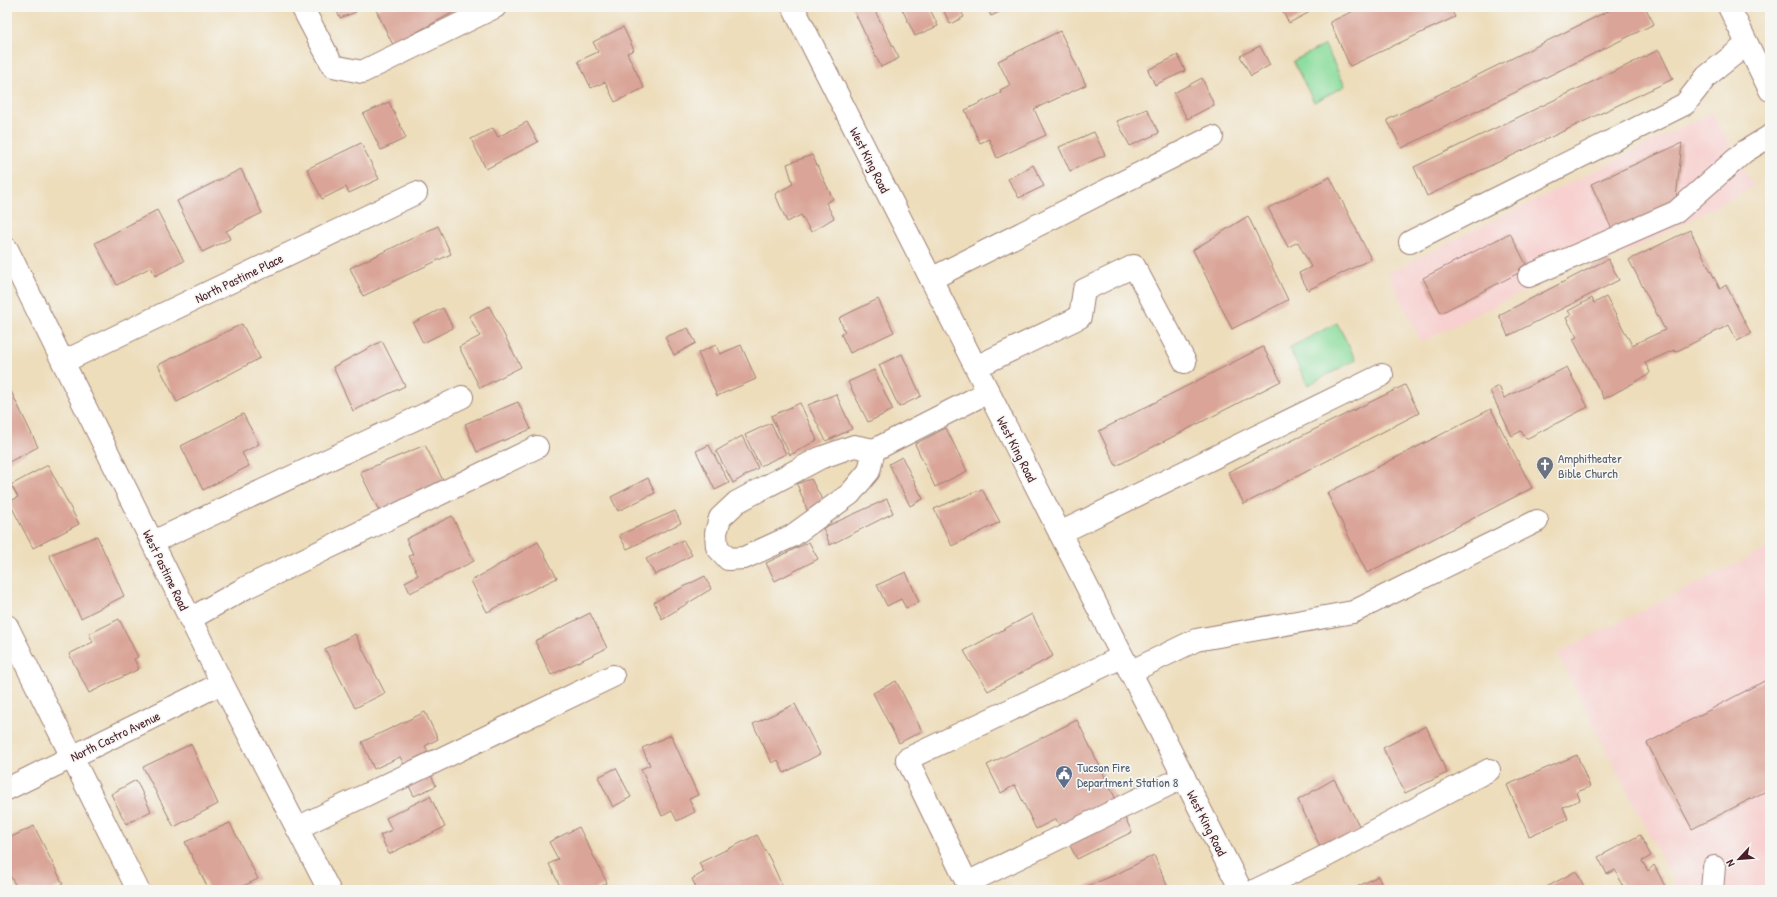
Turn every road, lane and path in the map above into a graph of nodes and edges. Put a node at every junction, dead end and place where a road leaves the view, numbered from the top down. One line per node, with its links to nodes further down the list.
1 (302, 7): 2 (street)
2 (495, 7)
3 (793, 7): 13 (street, West King Road)
4 (1729, 7): 5 (street)
5 (1747, 44): 6 (street); 10 (street)
6 (1770, 90)
7 (1770, 136): 12 (street)
8 (1212, 137): 13 (street)
9 (416, 193): 14 (street, North Pastime Place)
10 (1410, 242)
11 (7, 249): 14 (street, West Pastime Road)
12 (1529, 276)
13 (931, 279): 16 (street, West King Road)
14 (63, 362): 24 (street, West Pastime Road)
15 (1185, 362): 16 (street)
16 (976, 367): 18 (street, West King Road)
17 (1382, 375): 23 (street)
18 (988, 392): 21 (street); 23 (street, West King Road)
19 (462, 397): 24 (street)
20 (537, 447): 25 (street)
21 (874, 450): 21 (street)
22 (1537, 522): 27 (street)
23 (1060, 534): 27 (street, West King Road)
24 (153, 542): 25 (street, West Pastime Road)
25 (190, 619): 29 (street, West Pastime Road)
26 (7, 626): 30 (street)
27 (1126, 665): 32 (street, West King Road); 32 (street)
28 (613, 676): 34 (street)
29 (222, 683): 30 (street, North Castro Avenue); 34 (street, West Pastime Road)
30 (72, 757): 33 (street, North Castro Avenue); 36 (street)
31 (1489, 770): 39 (street)
32 (1184, 777): 38 (street, West King Road)
33 (7, 790)
34 (297, 828): 37 (street, West Pastime Road)
35 (1714, 868): 40 (street)
36 (138, 890)
37 (329, 890)
38 (1241, 890)
39 (1256, 890)
40 (1712, 890)

